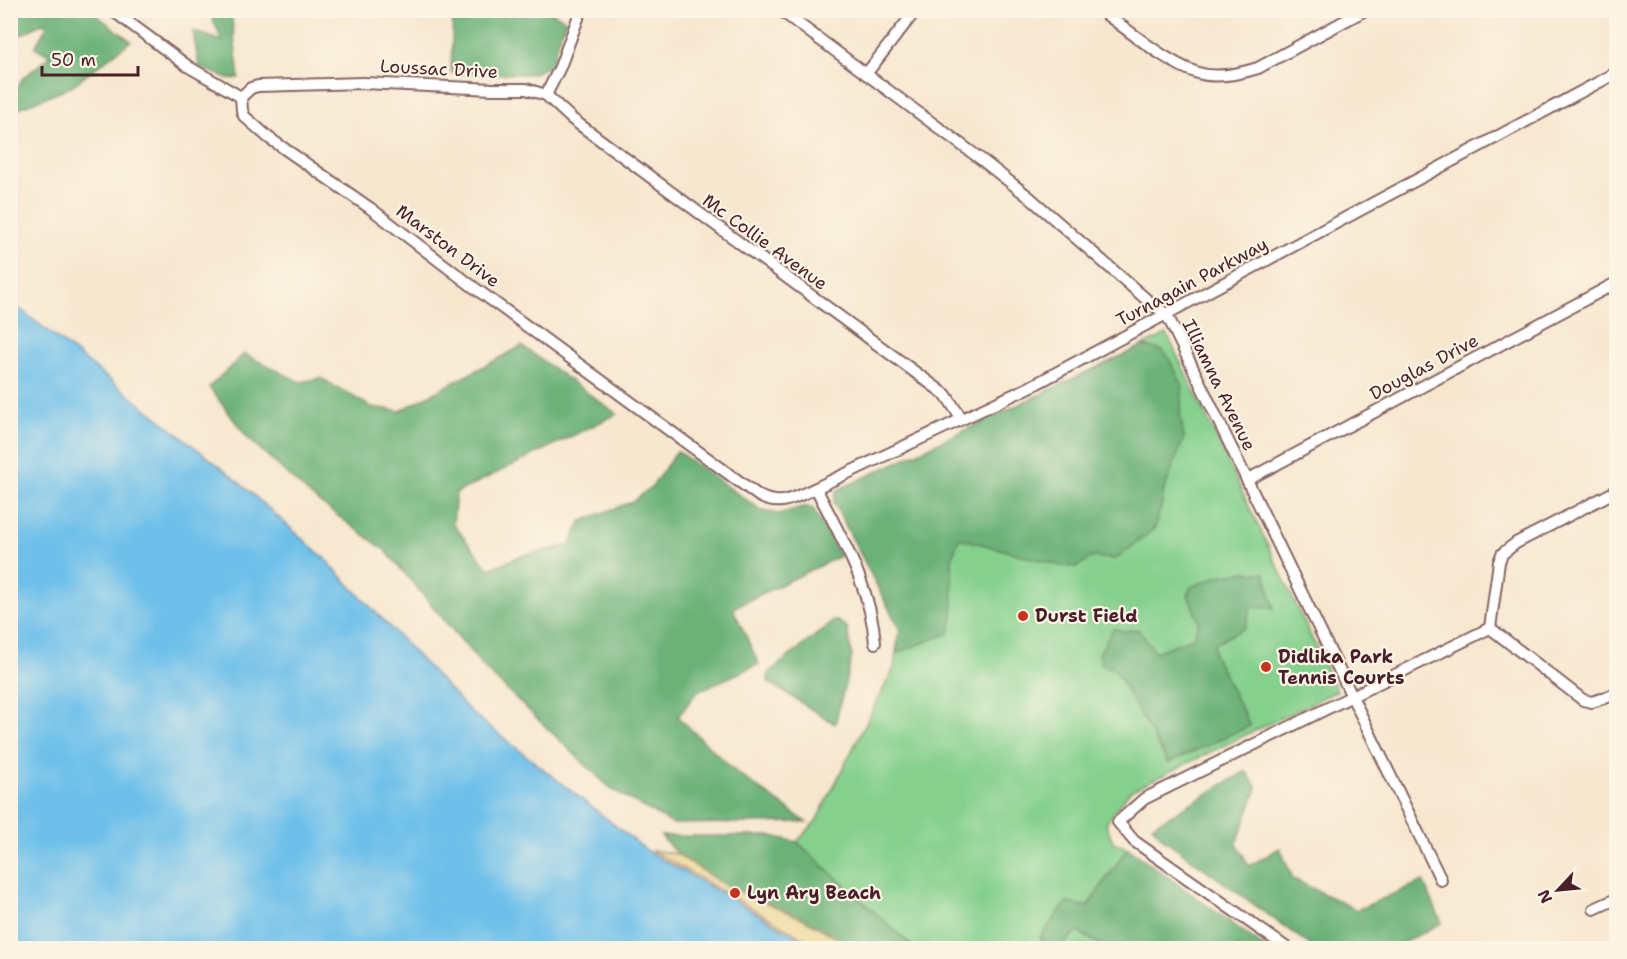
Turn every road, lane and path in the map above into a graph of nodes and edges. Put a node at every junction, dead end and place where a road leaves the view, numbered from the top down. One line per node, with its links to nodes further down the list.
1 (112, 10): 10 (street)
2 (581, 10): 9 (street)
3 (780, 10): 8 (street, Illiamna Avenue)
4 (916, 10): 8 (street)
5 (1100, 10): 6 (street)
6 (1365, 10)
7 (1617, 73): 12 (street, Turnagain Parkway)
8 (866, 74): 12 (street, Illiamna Avenue)
9 (546, 95): 10 (street, Loussac Drive); 13 (street, Mc Collie Avenue)
10 (241, 97): 17 (street, Marston Drive)
11 (1617, 284): 14 (street, Douglas Drive)
12 (1167, 315): 13 (street, Turnagain Parkway); 14 (street, Illiamna Avenue)
13 (961, 418): 15 (street, Turnagain Parkway)
14 (1247, 480): 21 (street, Illiamna Avenue)
15 (816, 488): 17 (street, Turnagain Parkway); 19 (street)
16 (1617, 491): 18 (street)
17 (775, 502)
18 (1490, 628): 20 (street); 21 (street)
19 (874, 642)
20 (1617, 694)
21 (1353, 697): 22 (street, Illiamna Avenue); 25 (street)
22 (1441, 880)
23 (1617, 899): 24 (street)
24 (1594, 909)
25 (1287, 948)

